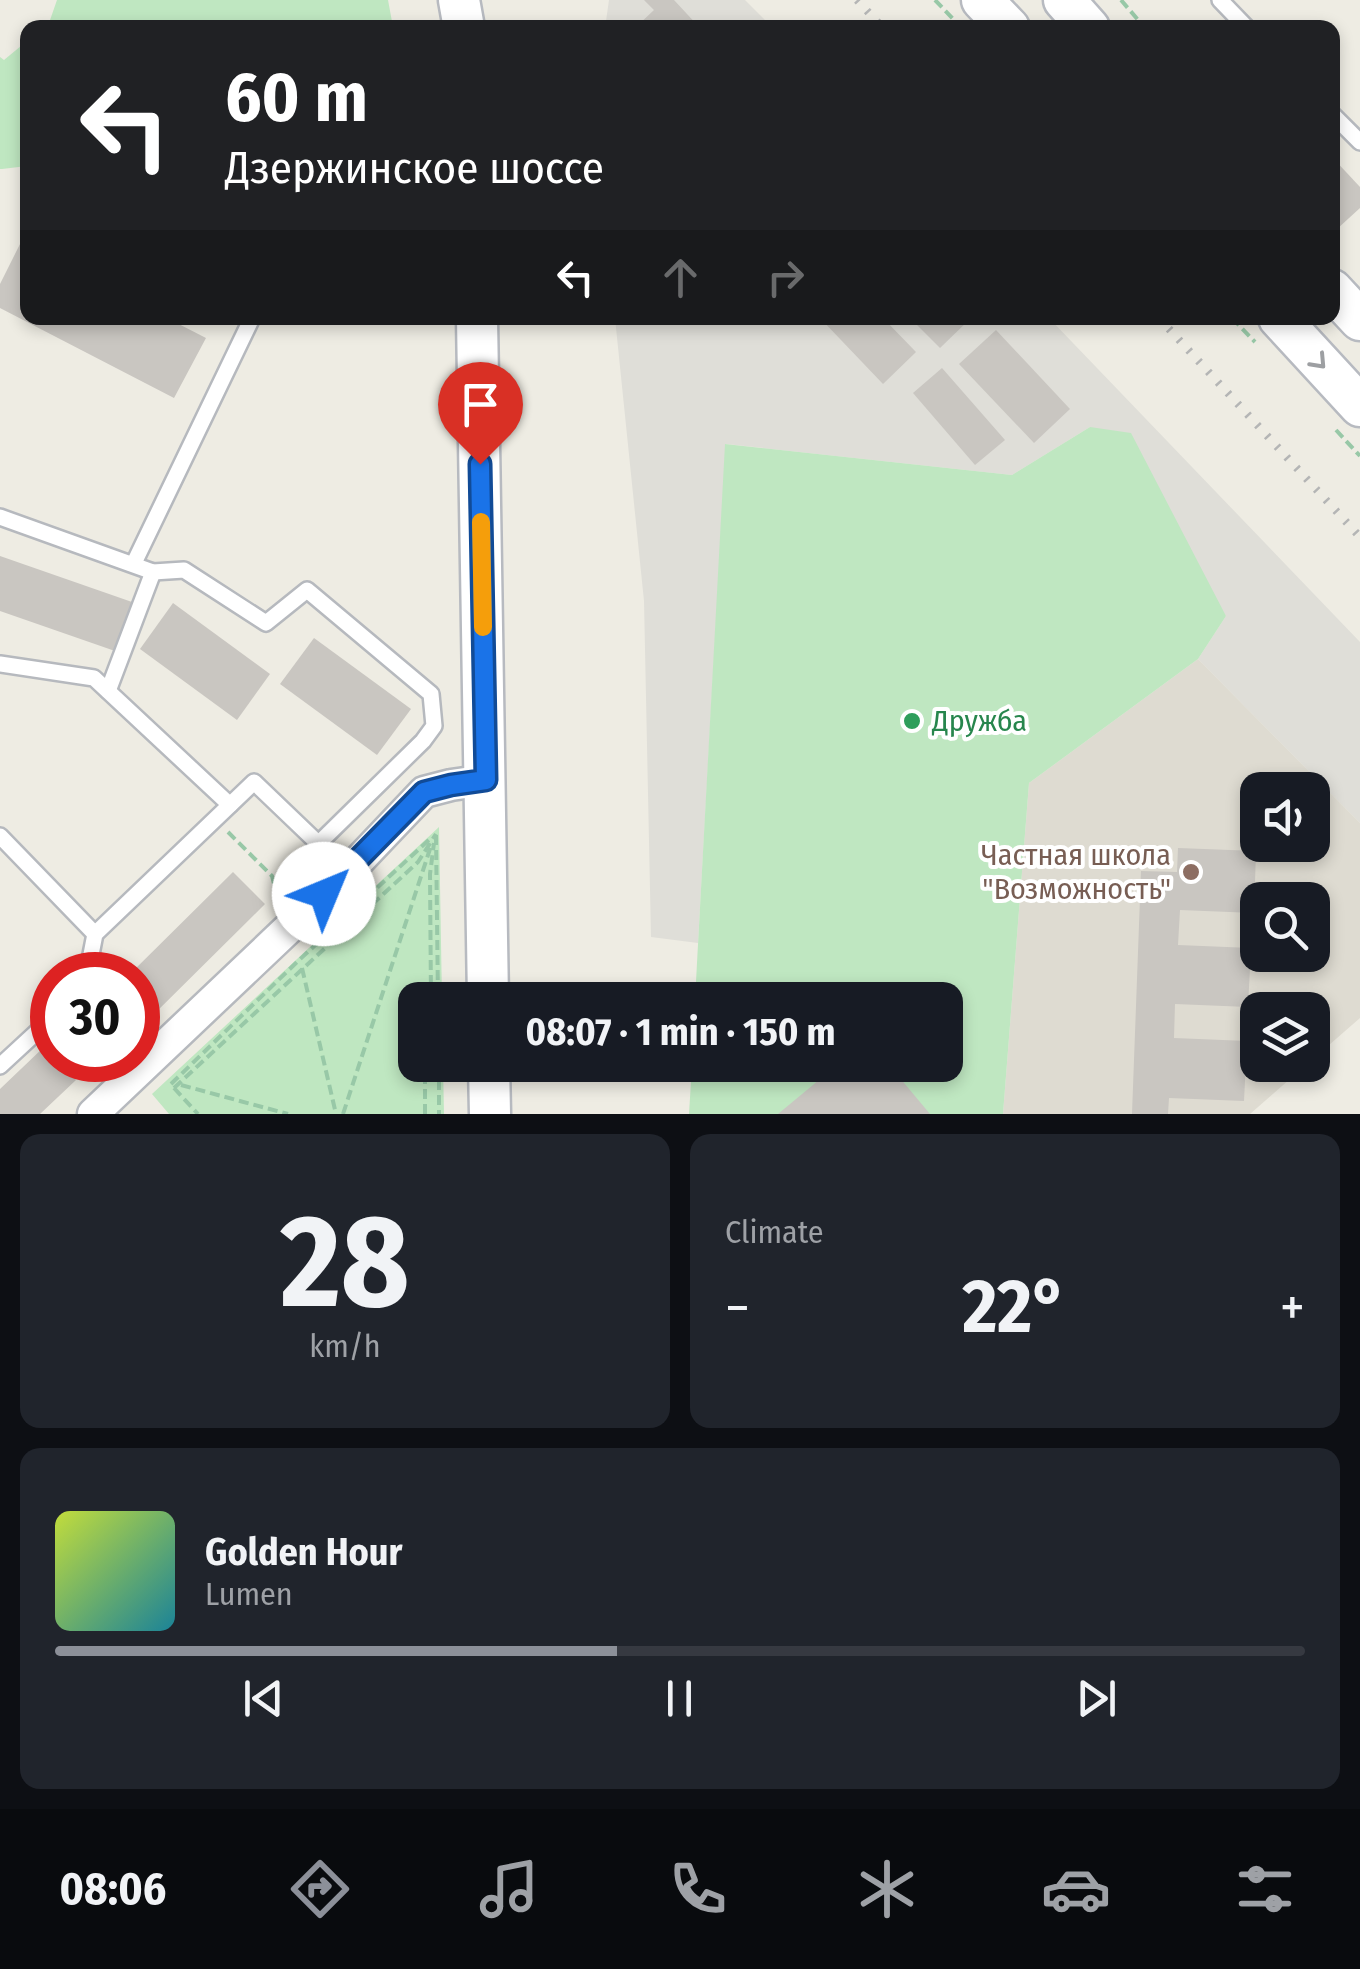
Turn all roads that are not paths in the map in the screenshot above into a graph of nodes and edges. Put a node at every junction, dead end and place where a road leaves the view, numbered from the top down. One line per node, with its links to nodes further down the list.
1 (982, 0): 4 (main road)
2 (1064, 0): 5 (main road)
3 (1220, 0): 6 (lane)
4 (1001, 20)
5 (1082, 20)
6 (1239, 20)
7 (1340, 122): 8 (lane)
8 (1360, 142)
9 (1340, 299): 10 (main road)
10 (1360, 320)
11 (249, 325): 16 (lane)
12 (477, 325): 20 (main road)
13 (1285, 325): 14 (main road, one-way to 14)
14 (1360, 406)
15 (0, 518): 16 (lane)
16 (134, 564): 17 (lane)
17 (153, 572): 19 (lane); 23 (lane)
18 (0, 664): 19 (lane)
19 (108, 692): 21 (lane)
20 (486, 780): 24 (street); 27 (main road)
21 (230, 805): 23 (lane); 25 (lane)
22 (0, 836): 25 (lane)
23 (318, 844): 24 (lane)
24 (348, 872): 31 (street)
25 (95, 934): 26 (lane)
26 (91, 952)
27 (488, 982)
28 (30, 1038): 29 (lane)
29 (0, 1066)
30 (489, 1082): 33 (main road)
31 (124, 1084): 32 (street)
32 (93, 1114)
33 (490, 1114)

